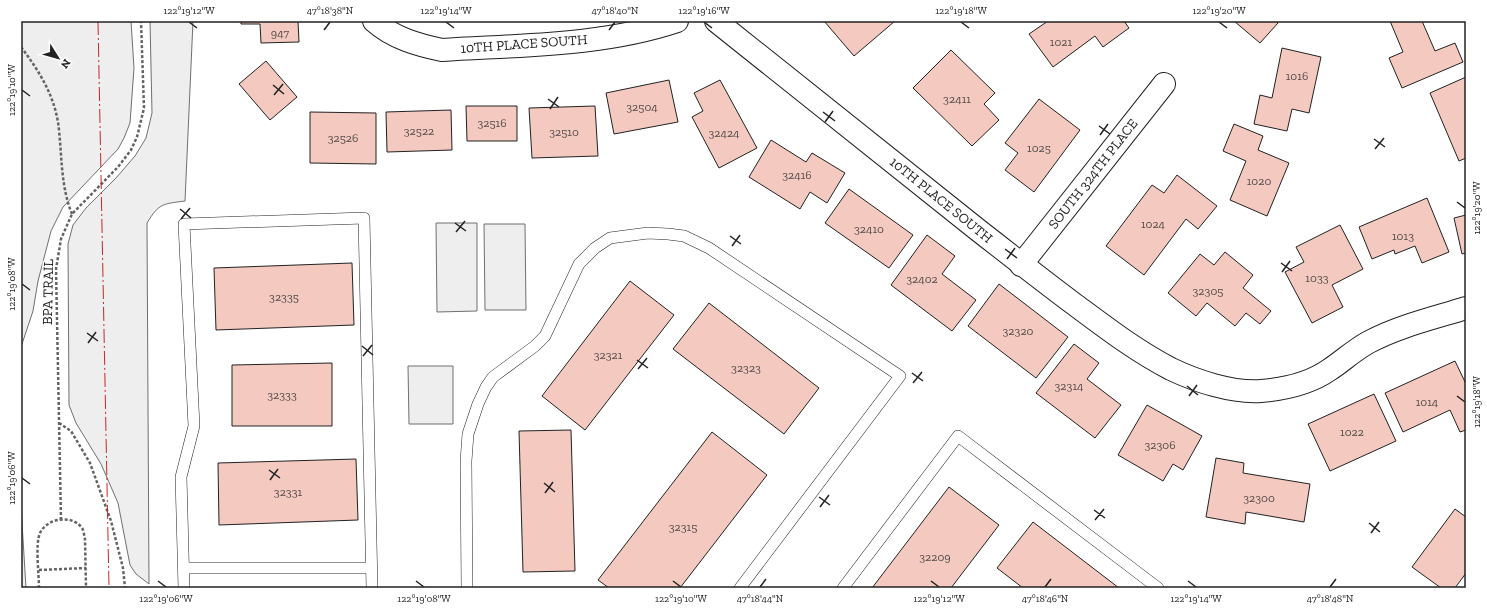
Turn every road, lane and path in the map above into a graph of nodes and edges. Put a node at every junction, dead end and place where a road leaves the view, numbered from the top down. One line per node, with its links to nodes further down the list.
1 (140, 21): 7 (path, BPA TRAIL)
2 (677, 21): 4 (street, 10TH PLACE SOUTH)
3 (716, 21): 8 (street, 10TH PLACE SOUTH)
4 (375, 22)
5 (21, 47): 7 (path)
6 (1164, 84): 8 (street, SOUTH 324TH PLACE)
7 (72, 214): 10 (path, BPA TRAIL)
8 (1021, 265): 9 (street, 10TH PLACE SOUTH)
9 (1466, 308)
10 (58, 423): 11 (path, BPA TRAIL); 18 (path)
11 (61, 520): 12 (path); 15 (path)
12 (86, 568): 15 (path); 17 (path)
13 (184, 568): 14 (lane); 14 (lane); 19 (lane)
14 (371, 568): 20 (lane)
15 (39, 570): 16 (path)
16 (39, 588)
17 (86, 588)
18 (125, 588)
19 (184, 588)
20 (372, 588)
21 (467, 588): 22 (lane)
22 (740, 588)
23 (844, 588): 24 (lane)
24 (1158, 588)

